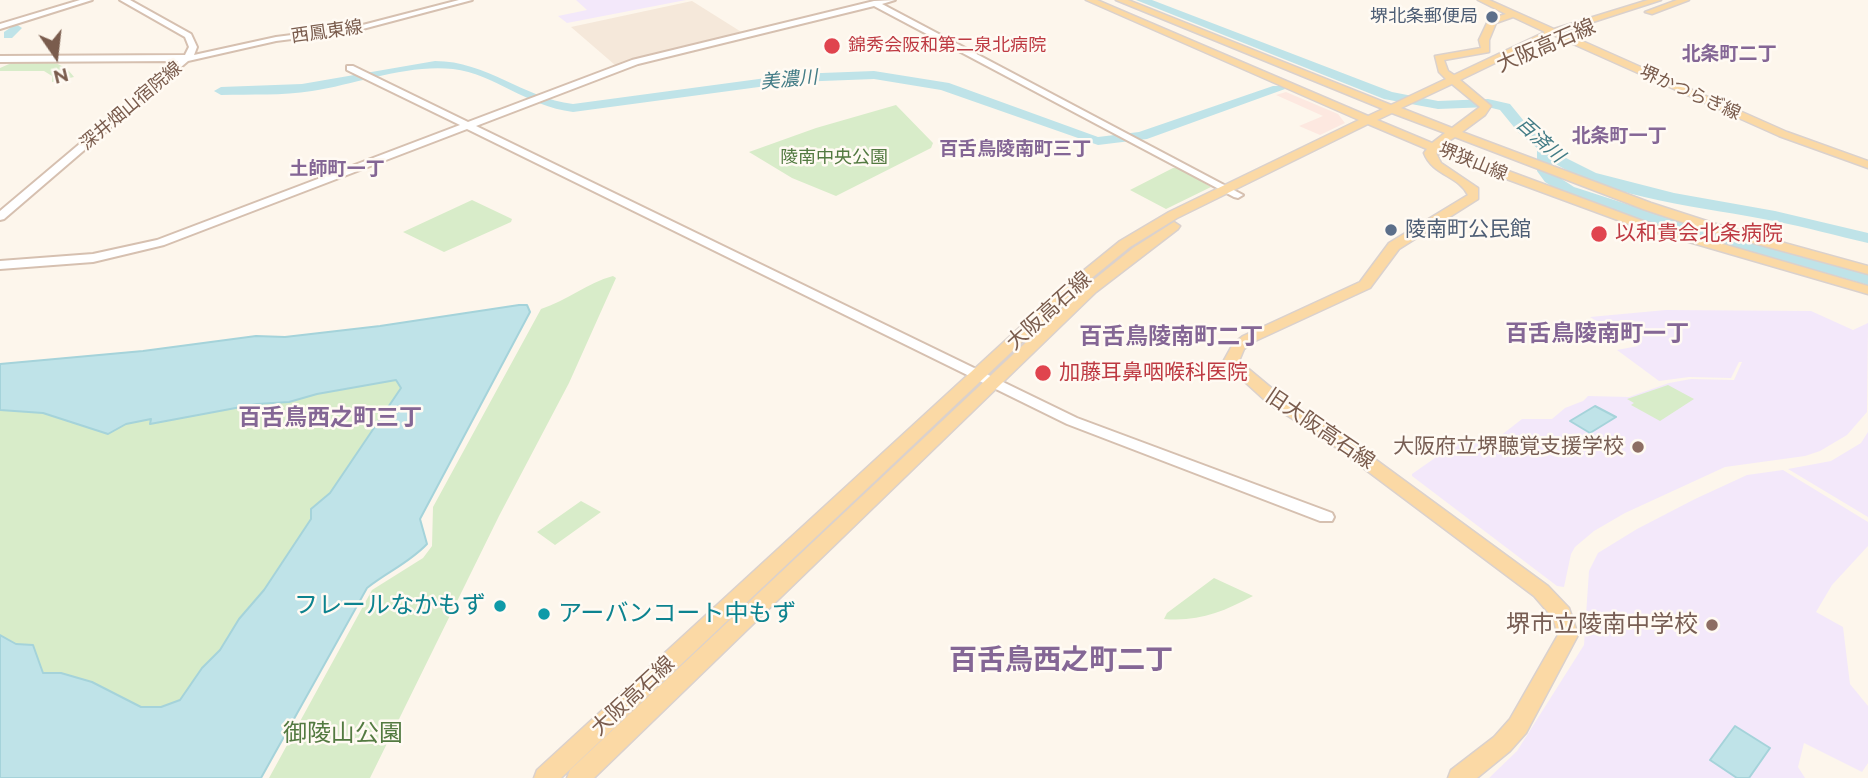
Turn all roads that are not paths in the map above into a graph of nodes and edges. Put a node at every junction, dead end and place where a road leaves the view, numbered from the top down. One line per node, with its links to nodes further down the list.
1 (88, 0): 14 (street)
2 (124, 0): 16 (street, 深井畑山宿院線)
3 (468, 0): 16 (street, 西鳳東線)
4 (891, 0): 11 (street)
5 (1090, 0): 21 (main road, 堺狭山線)
6 (1119, 0): 20 (main road, 堺狭山線)
7 (1482, 0): 13 (main road)
8 (1655, 0): 15 (main road, 大阪高石線)
9 (1672, 0): 12 (main road, 大阪高石線)
10 (1685, 0): 12 (main road)
11 (872, 2): 22 (street); 26 (street)
12 (1639, 10): 15 (main road, 大阪高石線)
13 (1514, 14): 15 (main road, 堺かつらぎ線); 19 (main road)
14 (0, 27)
15 (1557, 34): 19 (main road, 大阪高石線); 25 (main road, 堺かつらぎ線)
16 (187, 59): 17 (street, 西鳳東線); 27 (street, 深井畑山宿院線)
17 (0, 60)
18 (350, 68): 22 (street)
19 (1457, 81): 20 (main road, 大阪高石線); 23 (main road)
20 (1410, 104): 21 (main road, 大阪高石線); 23 (main road, 堺狭山線)
21 (1375, 122): 24 (main road, 堺狭山線); 26 (main road, 大阪高石線)
22 (469, 126): 28 (street); 31 (street)
23 (1453, 133): 24 (main road); 29 (main road, 堺狭山線)
24 (1434, 146): 30 (main road, 堺狭山線); 35 (main road, 旧大阪高石線)
25 (1868, 165)
26 (1232, 191): 31 (main road, 大阪高石線)
27 (0, 217)
28 (0, 265)
29 (1867, 270)
30 (1868, 290)
31 (985, 379): 32 (street); 33 (main road, 大阪高石線); 34 (main road, 大阪高石線)
32 (1326, 517)
33 (545, 778)
34 (578, 778)
35 (1459, 778)

